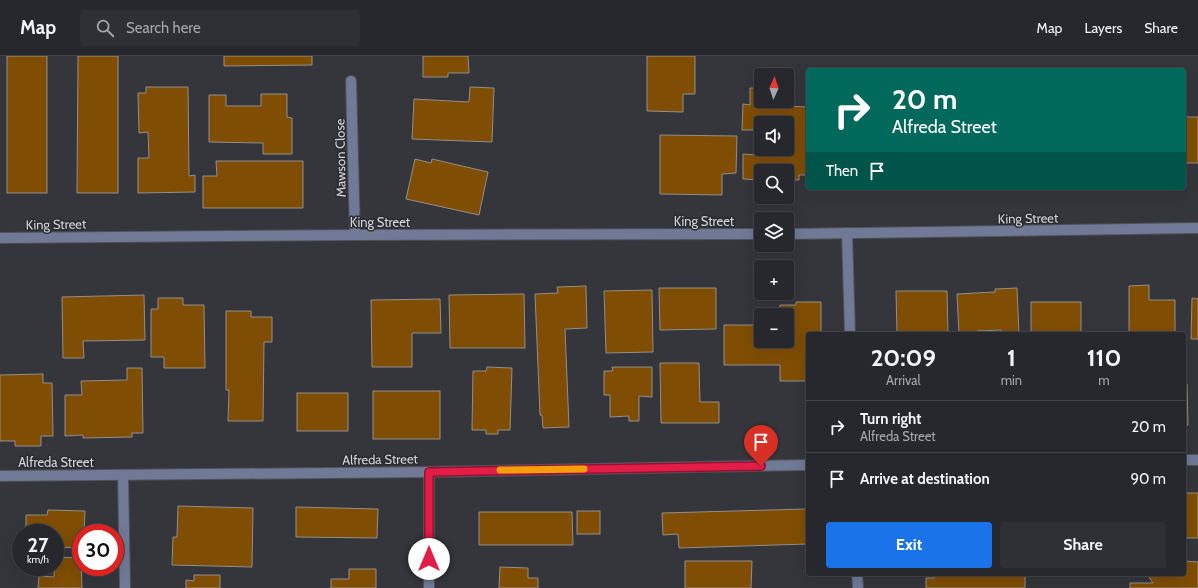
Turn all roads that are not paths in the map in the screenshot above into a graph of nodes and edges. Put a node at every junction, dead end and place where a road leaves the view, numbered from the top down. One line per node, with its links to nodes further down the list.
1 (351, 81): 6 (street, Mawson Close)
2 (1198, 228): 3 (street, King Street)
3 (846, 233): 5 (street, King Street); 8 (street)
4 (754, 234): 6 (street, King Street)
5 (794, 234)
6 (355, 235): 7 (street, King Street)
7 (0, 238)
8 (850, 332)
9 (1186, 460): 10 (street)
10 (1198, 460)
11 (806, 465): 12 (street, Alfreda Street)
12 (429, 472): 13 (street, Alfreda Street); 17 (street)
13 (123, 475): 14 (street, Alfreda Street); 16 (street)
14 (0, 476)
15 (857, 576): 18 (street)
16 (125, 588)
17 (428, 588)
18 (858, 588)

